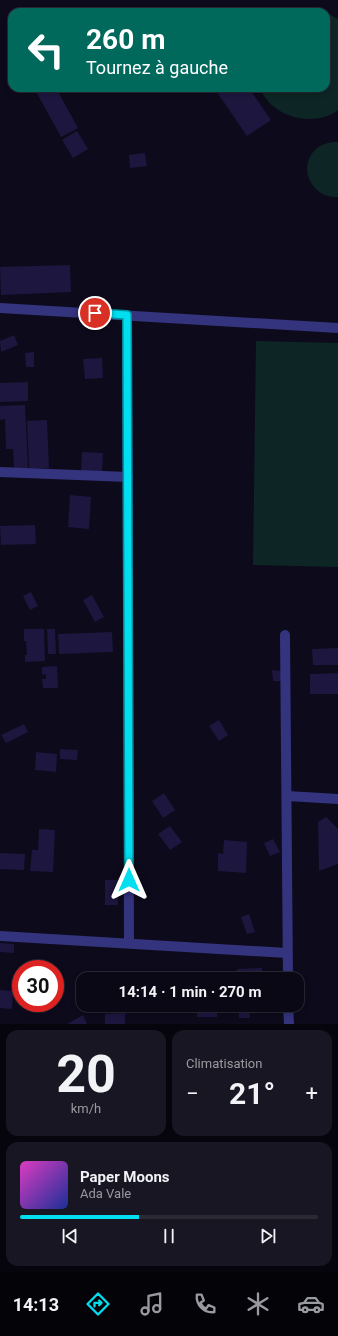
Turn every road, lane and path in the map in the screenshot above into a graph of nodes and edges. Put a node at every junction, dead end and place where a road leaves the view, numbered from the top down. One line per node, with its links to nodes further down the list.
1 (0, 308): 2 (street)
2 (127, 315): 3 (street); 5 (street)
3 (338, 328)
4 (0, 472): 5 (street)
5 (128, 478): 10 (street)
6 (285, 635): 7 (street)
7 (287, 796): 8 (street); 11 (street)
8 (338, 799)
9 (0, 936): 10 (street)
10 (129, 944): 11 (street)
11 (288, 953): 12 (street)
12 (288, 972)
13 (288, 1012): 14 (street)
14 (288, 1024)

